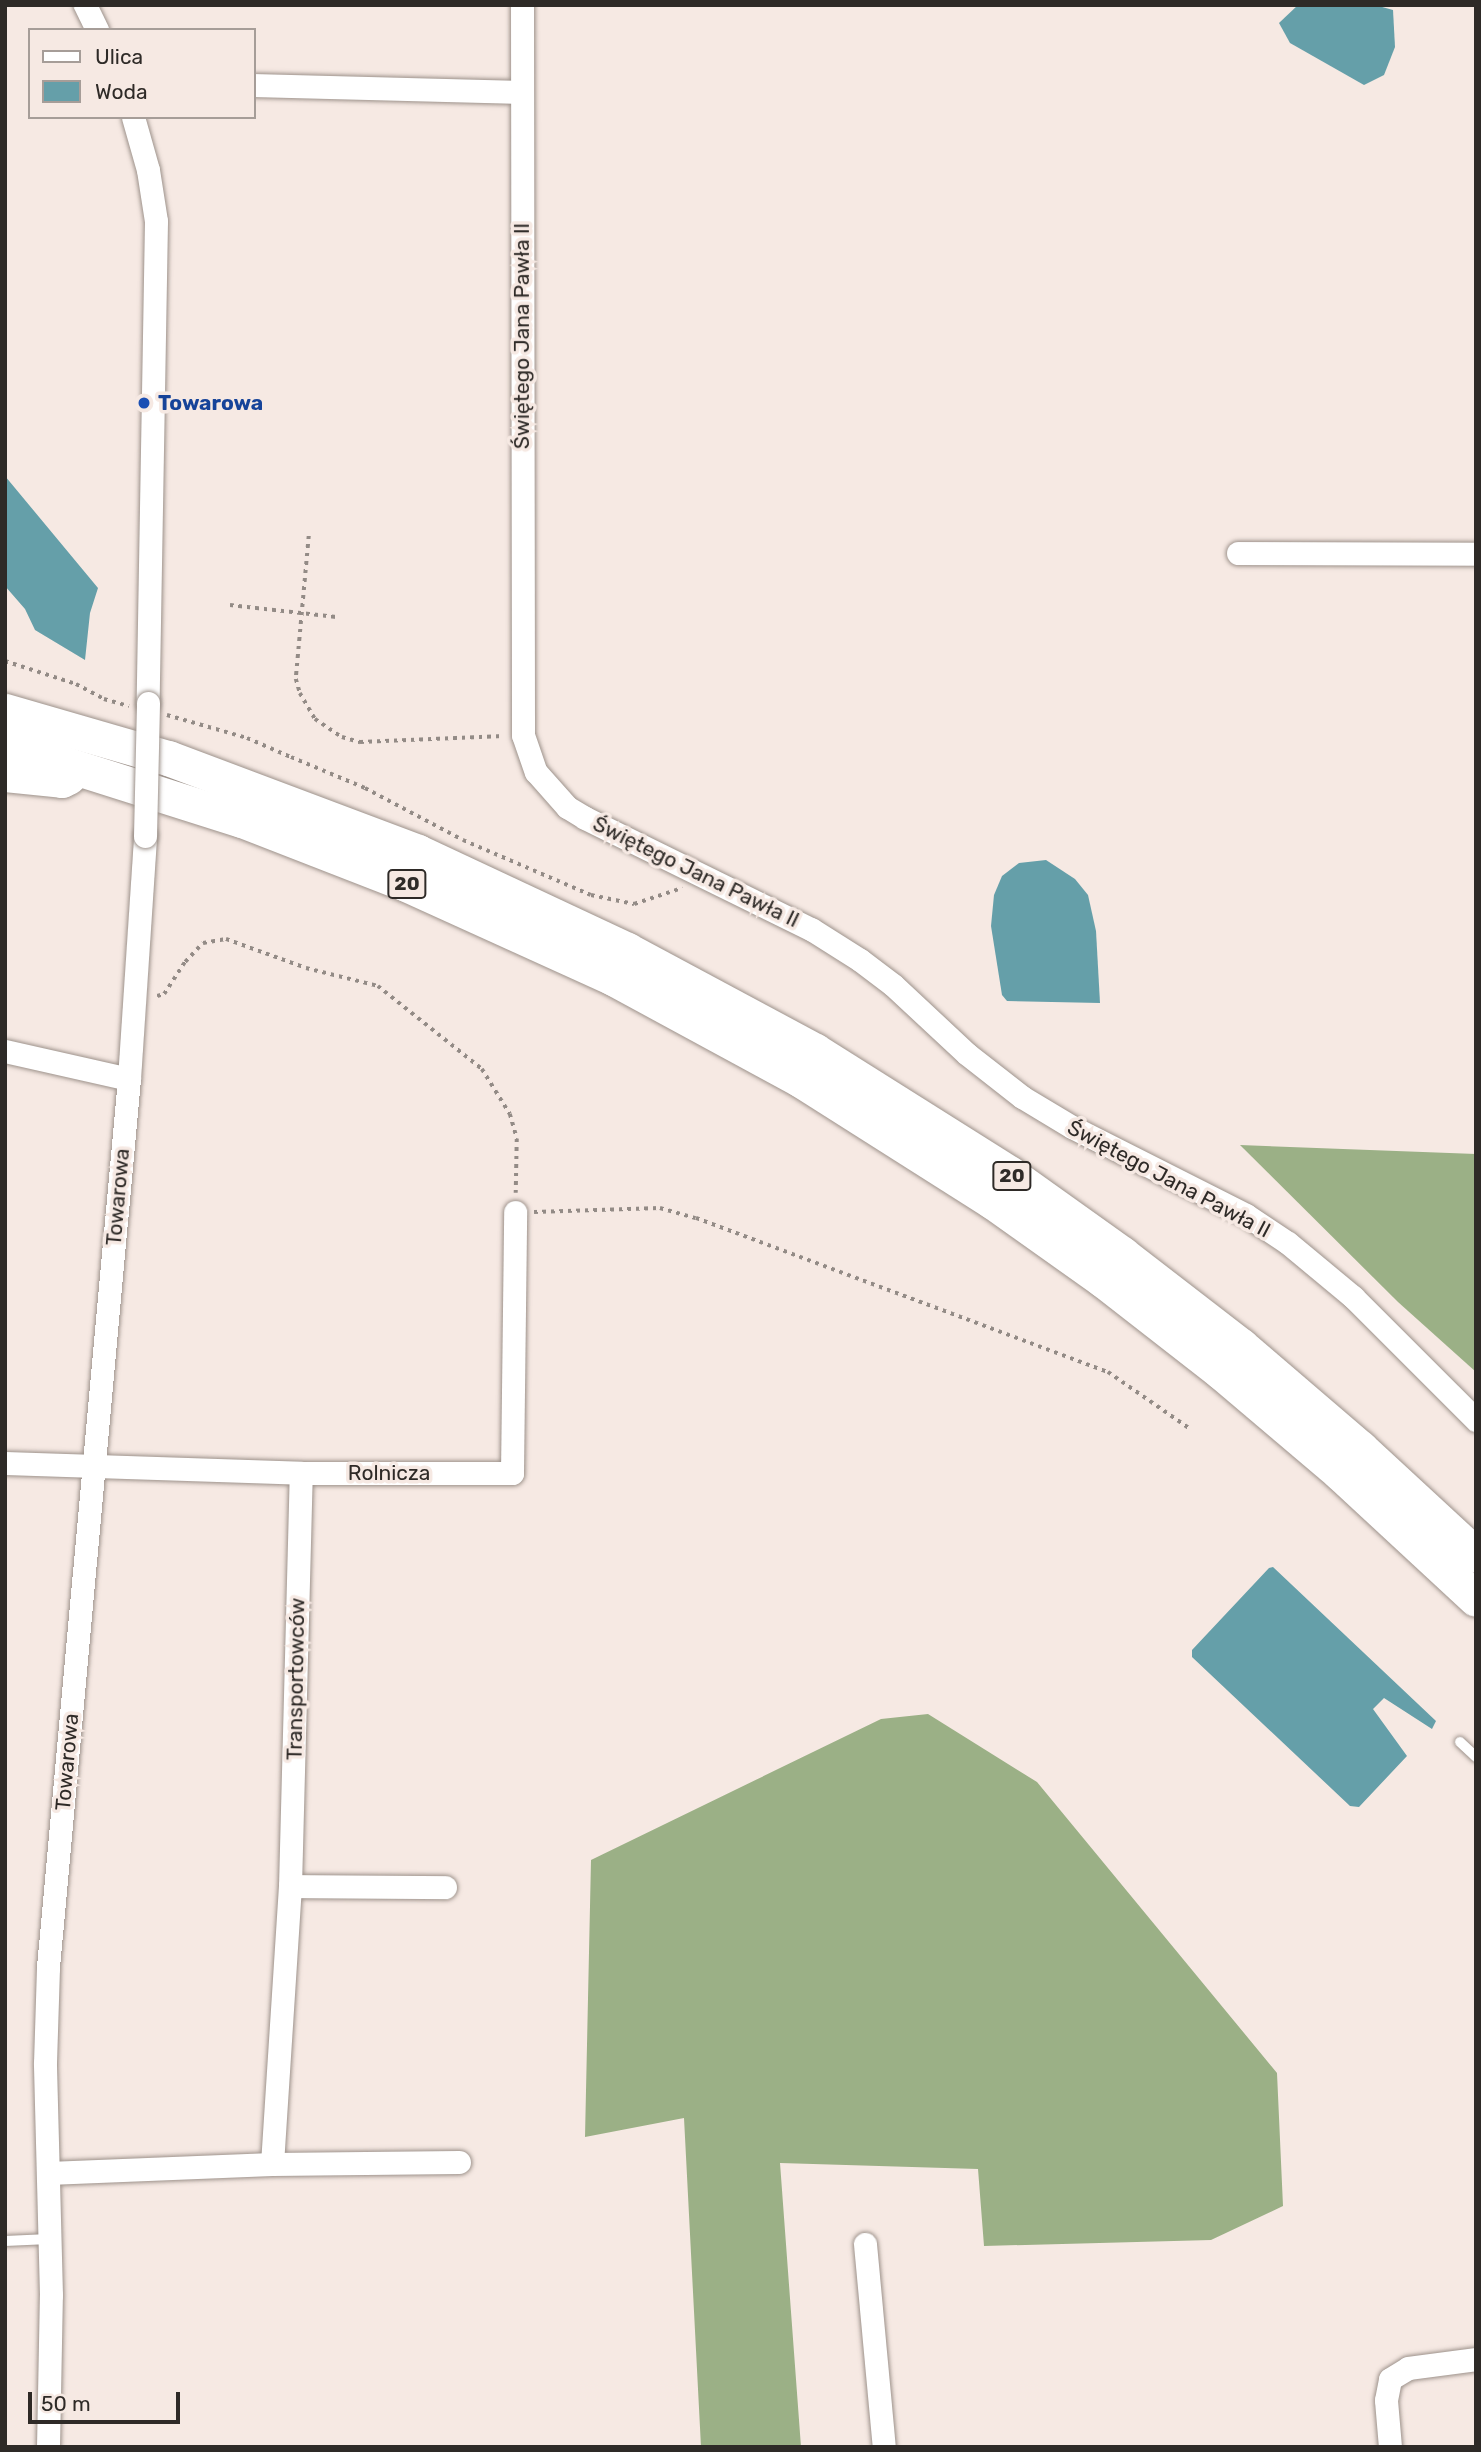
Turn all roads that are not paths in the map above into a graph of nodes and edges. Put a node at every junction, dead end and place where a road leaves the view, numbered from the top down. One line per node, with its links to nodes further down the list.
1 (85, 5): 3 (street)
2 (522, 5): 5 (street, Świętego Jana Pawła II)
3 (96, 28)
4 (256, 85): 5 (street)
5 (521, 92): 16 (street, Świętego Jana Pawła II)
6 (134, 119): 14 (street, Towarowa, bridge)
7 (1238, 553): 8 (street)
8 (1476, 554)
9 (5, 711): 20 (main road, 20)
10 (5, 745): 11 (main road, 20)
11 (84, 771): 12 (main road); 21 (main road, 20)
12 (5, 774)
13 (5, 1051): 14 (street)
14 (129, 1079): 18 (street, Towarowa)
15 (515, 1212): 19 (street, Rolnicza)
16 (1476, 1420)
17 (5, 1463): 18 (street, Rolnicza)
18 (93, 1468): 19 (street, Rolnicza); 28 (street, Towarowa)
19 (301, 1473): 24 (street, Transportowców)
20 (1476, 1555)
21 (1476, 1599)
22 (1460, 1742): 23 (lane)
23 (1476, 1757)
24 (290, 1886): 25 (street); 27 (street, Transportowców)
25 (444, 1887)
26 (459, 2162): 27 (street)
27 (272, 2164): 28 (street)
28 (48, 2173): 29 (street, Towarowa)
29 (49, 2239): 30 (lane); 33 (street, Towarowa)
30 (5, 2241)
31 (865, 2244): 34 (street)
32 (1476, 2359): 35 (street)
33 (48, 2447)
34 (884, 2447)
35 (1390, 2447)

